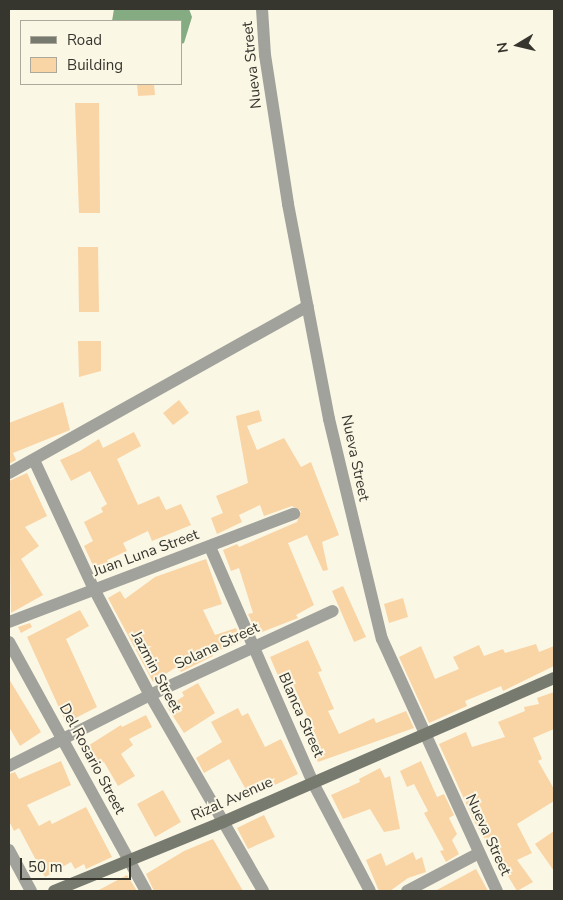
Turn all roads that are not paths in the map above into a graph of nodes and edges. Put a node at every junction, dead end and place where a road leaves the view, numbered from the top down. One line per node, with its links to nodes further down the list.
1 (262, 9): 2 (street, Nueva Street)
2 (308, 306): 3 (street); 14 (street, Nueva Street)
3 (34, 460): 4 (street); 7 (street, Jazmin Street)
4 (9, 473)
5 (294, 514): 6 (street, Juan Luna Street)
6 (210, 547): 7 (street, Juan Luna Street); 11 (street, Blanca Street)
7 (94, 589): 9 (street, Juan Luna Street); 13 (street, Jazmin Street)
8 (333, 611): 11 (street, Solana Street)
9 (9, 622)
10 (9, 642): 15 (street, Del Rosario Street)
11 (253, 647): 13 (street, Solana Street); 17 (street, Blanca Street)
12 (554, 678): 14 (street, Rizal Avenue)
13 (150, 696): 15 (street, Solana Street); 18 (street, Jazmin Street)
14 (422, 733): 17 (street, Rizal Avenue); 20 (street, Nueva Street)
15 (63, 738): 16 (street, Solana Street); 21 (street, Del Rosario Street)
16 (9, 766)
17 (312, 781): 18 (street, Rizal Avenue); 26 (street, Blanca Street)
18 (223, 822): 21 (street, Rizal Avenue); 25 (street, Jazmin Street)
19 (9, 850): 22 (street)
20 (479, 853): 27 (street); 28 (street, Nueva Street)
21 (126, 860): 23 (street, Rizal Avenue); 24 (street, Del Rosario Street)
22 (31, 891)
23 (54, 891)
24 (146, 891)
25 (263, 891)
26 (370, 891)
27 (407, 891)
28 (497, 891)

